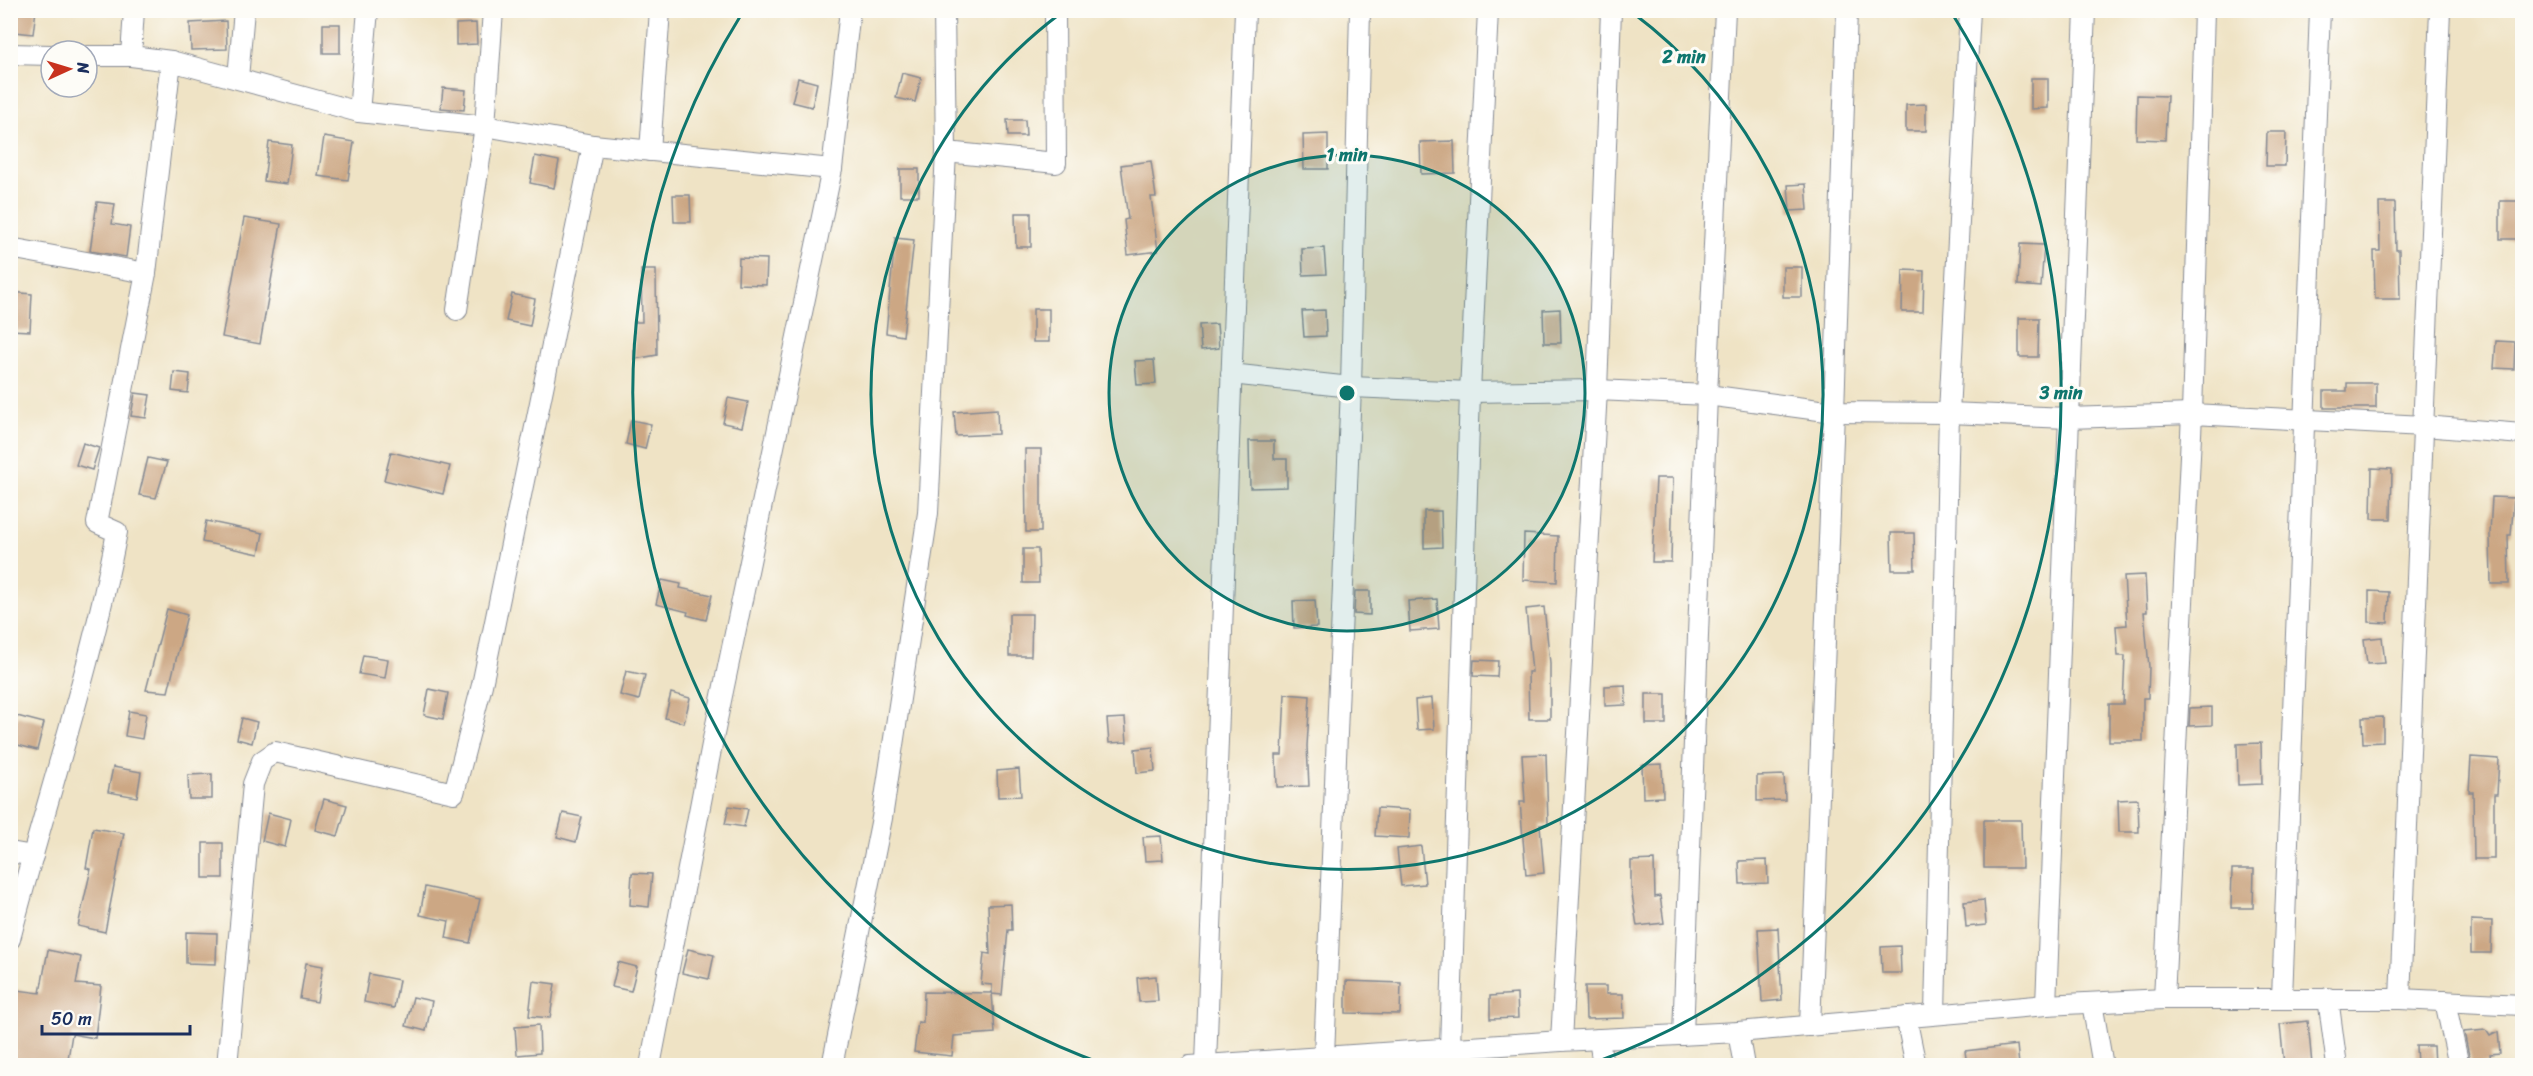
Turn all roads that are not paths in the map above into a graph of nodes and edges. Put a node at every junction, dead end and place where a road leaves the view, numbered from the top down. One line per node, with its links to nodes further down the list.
1 (134, 10): 23 (street)
2 (244, 10): 25 (street)
3 (368, 10): 26 (street)
4 (493, 10): 27 (street)
5 (660, 10): 29 (street)
6 (850, 10): 31 (street)
7 (944, 10): 30 (street)
8 (1055, 10): 30 (street)
9 (1245, 10): 35 (street)
10 (1360, 10): 36 (street)
11 (1488, 10): 38 (street)
12 (1611, 10): 37 (street)
13 (1725, 10): 39 (street)
14 (1846, 10): 40 (street)
15 (1970, 10): 41 (street)
16 (2085, 10): 43 (street)
17 (2204, 10): 42 (street)
18 (2320, 10): 44 (street)
19 (2440, 10): 45 (street)
20 (10, 54): 21 (street)
21 (39, 55)
22 (99, 56): 23 (street)
23 (131, 56): 24 (street)
24 (171, 61): 25 (street); 33 (street)
25 (237, 78): 26 (street)
26 (359, 112): 27 (street)
27 (485, 126): 28 (street); 34 (street)
28 (593, 145): 29 (street); 69 (street)
29 (650, 151): 31 (street)
30 (946, 152): 71 (street)
31 (832, 169): 70 (street)
32 (10, 248): 33 (street)
33 (146, 273): 48 (street)
34 (457, 310)
35 (1231, 374): 36 (street); 72 (street)
36 (1352, 387): 38 (street); 66 (street)
37 (1598, 390): 38 (street); 39 (street); 64 (street)
38 (1470, 392): 65 (street)
39 (1707, 395): 40 (street); 62 (street)
40 (1834, 412): 41 (street); 60 (street)
41 (1949, 412): 43 (street); 58 (street)
42 (2192, 414): 43 (street); 44 (street); 52 (street)
43 (2068, 418): 56 (street)
44 (2304, 421): 45 (street); 50 (street)
45 (2424, 426): 46 (street); 53 (street)
46 (2523, 434)
47 (10, 852): 48 (street)
48 (33, 856): 49 (street)
49 (10, 939)
50 (2282, 998): 51 (street); 52 (street)
51 (2328, 998): 53 (street); 77 (street)
52 (2164, 999): 55 (street)
53 (2400, 999): 54 (street)
54 (2445, 1001): 57 (street); 78 (street)
55 (2092, 1003): 56 (street); 76 (street)
56 (2046, 1005): 58 (street)
57 (2523, 1005)
58 (1935, 1014): 59 (street)
59 (1906, 1017): 60 (street); 75 (street)
60 (1810, 1026): 61 (street)
61 (1737, 1032): 62 (street); 74 (street)
62 (1683, 1035): 63 (street)
63 (1599, 1039): 64 (street); 73 (street)
64 (1561, 1041): 65 (street)
65 (1450, 1048): 67 (street)
66 (1324, 1056): 67 (street); 68 (street)
67 (1428, 1058)
68 (1305, 1061): 72 (street)
69 (227, 1065)
70 (650, 1065)
71 (832, 1065)
72 (1198, 1065)
73 (1603, 1065)
74 (1744, 1065)
75 (1916, 1065)
76 (2103, 1065)
77 (2337, 1065)
78 (2459, 1065)

